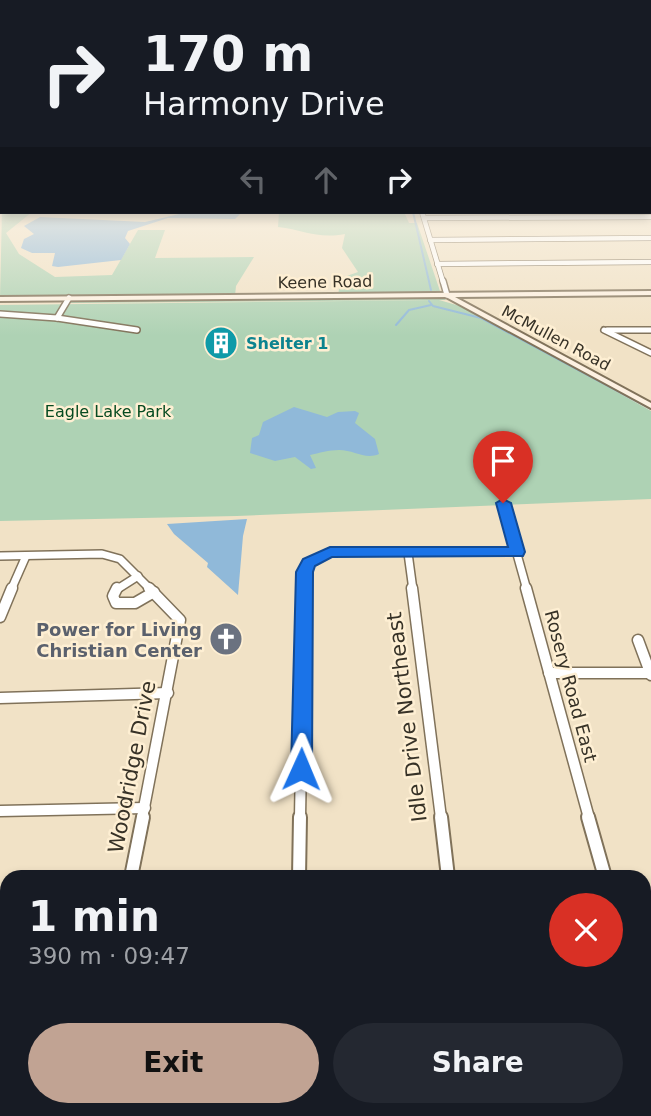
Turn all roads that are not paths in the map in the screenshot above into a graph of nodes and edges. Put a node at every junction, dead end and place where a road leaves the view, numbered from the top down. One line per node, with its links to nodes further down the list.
1 (428, 232): 3 (street)
2 (651, 238): 3 (street)
3 (430, 240): 5 (street)
4 (651, 262): 5 (street)
5 (437, 264): 7 (street)
6 (651, 293): 7 (main road, Keene Road)
7 (447, 295): 8 (main road, Keene Road); 15 (main road, McMullen Road)
8 (69, 298): 9 (main road, Keene Road); 11 (street)
9 (0, 299)
10 (0, 314): 11 (street)
11 (57, 318): 12 (street)
12 (137, 330)
13 (651, 330): 14 (street)
14 (651, 353)
15 (651, 405)
16 (503, 503): 17 (street, Rosery Road East)
17 (517, 552): 18 (street); 25 (street, Rosery Road East)
18 (408, 553): 32 (street); 33 (street, Idle Drive Northeast)
19 (0, 556): 20 (street, Woodridge Drive)
20 (26, 556): 21 (street, Woodridge Drive); 23 (street)
21 (138, 576): 22 (street, Woodridge Drive); 22 (street)
22 (154, 592): 27 (street, Woodridge Drive)
23 (0, 617)
24 (638, 639): 26 (street)
25 (549, 673): 26 (street); 34 (street, Rosery Road East)
26 (651, 674)
27 (168, 693): 28 (street); 29 (street, Woodridge Drive)
28 (0, 698)
29 (145, 808): 30 (street); 31 (street, Woodridge Drive)
30 (0, 811)
31 (132, 870)
32 (299, 870)
33 (447, 870)
34 (603, 870)

